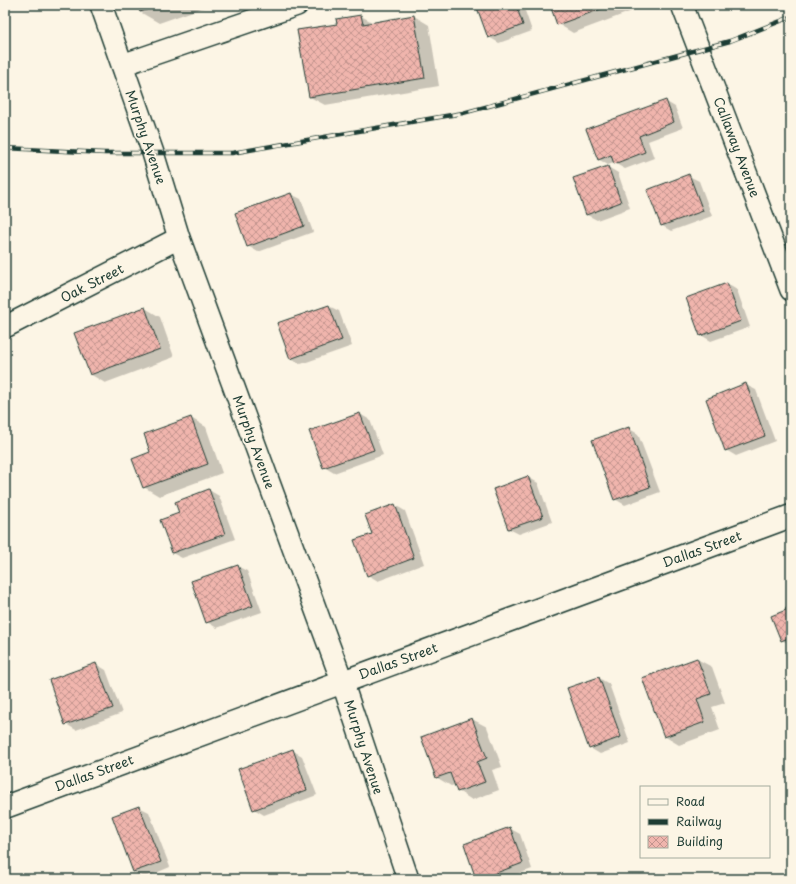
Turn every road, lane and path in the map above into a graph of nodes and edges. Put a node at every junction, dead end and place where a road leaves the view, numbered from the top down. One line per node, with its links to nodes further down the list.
1 (101, 5): 4 (street, Murphy Avenue)
2 (297, 5): 4 (street)
3 (682, 5): 6 (street, Callaway Avenue)
4 (122, 65): 5 (street, Murphy Avenue)
5 (179, 238): 7 (street, Oak Street); 9 (street, Murphy Avenue)
6 (791, 290)
7 (5, 327)
8 (791, 516): 9 (street, Dallas Street)
9 (342, 681): 10 (street, Dallas Street); 11 (street, Murphy Avenue)
10 (5, 807)
11 (408, 879)

